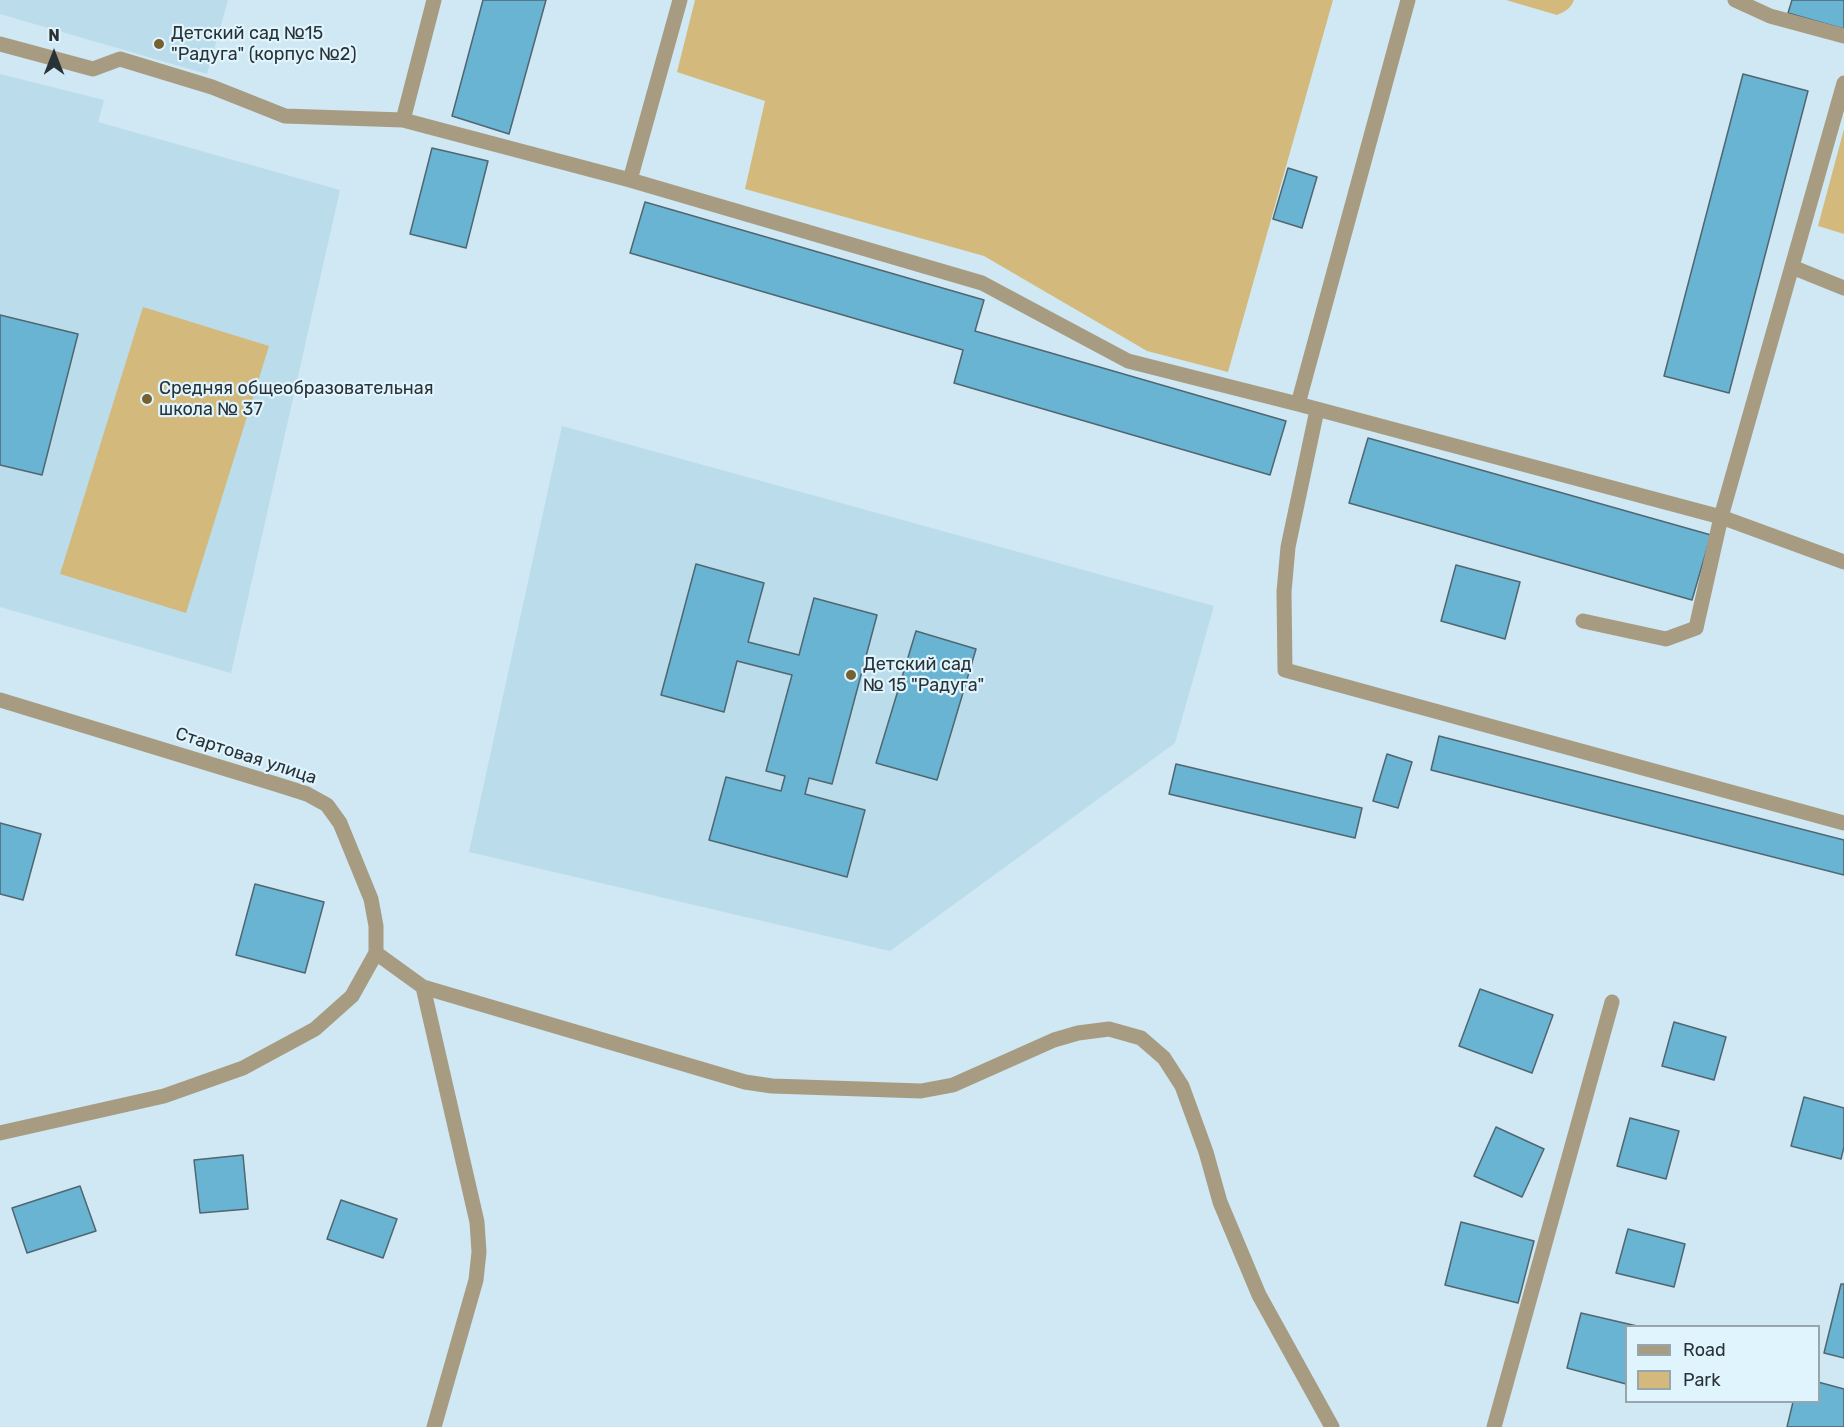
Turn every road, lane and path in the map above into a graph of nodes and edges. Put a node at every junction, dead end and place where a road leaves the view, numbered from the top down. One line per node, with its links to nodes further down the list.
1 (434, 0): 8 (street)
2 (680, 0): 9 (street)
3 (1408, 0): 12 (street)
4 (1735, 0): 5 (street)
5 (1844, 36)
6 (0, 44): 8 (street)
7 (1844, 83): 10 (street)
8 (403, 120): 9 (street)
9 (630, 180): 12 (street)
10 (1792, 267): 11 (street); 14 (street)
11 (1844, 288)
12 (1298, 404): 13 (street)
13 (1317, 410): 14 (street); 18 (street)
14 (1721, 517): 15 (street); 16 (street)
15 (1844, 562)
16 (1583, 621)
17 (0, 700): 19 (street, Стартовая улица)
18 (1844, 823)
19 (376, 953): 20 (street); 22 (street)
20 (423, 987): 23 (street); 24 (street)
21 (1612, 1002): 25 (street)
22 (0, 1133)
23 (434, 1427)
24 (1332, 1427)
25 (1494, 1427)

